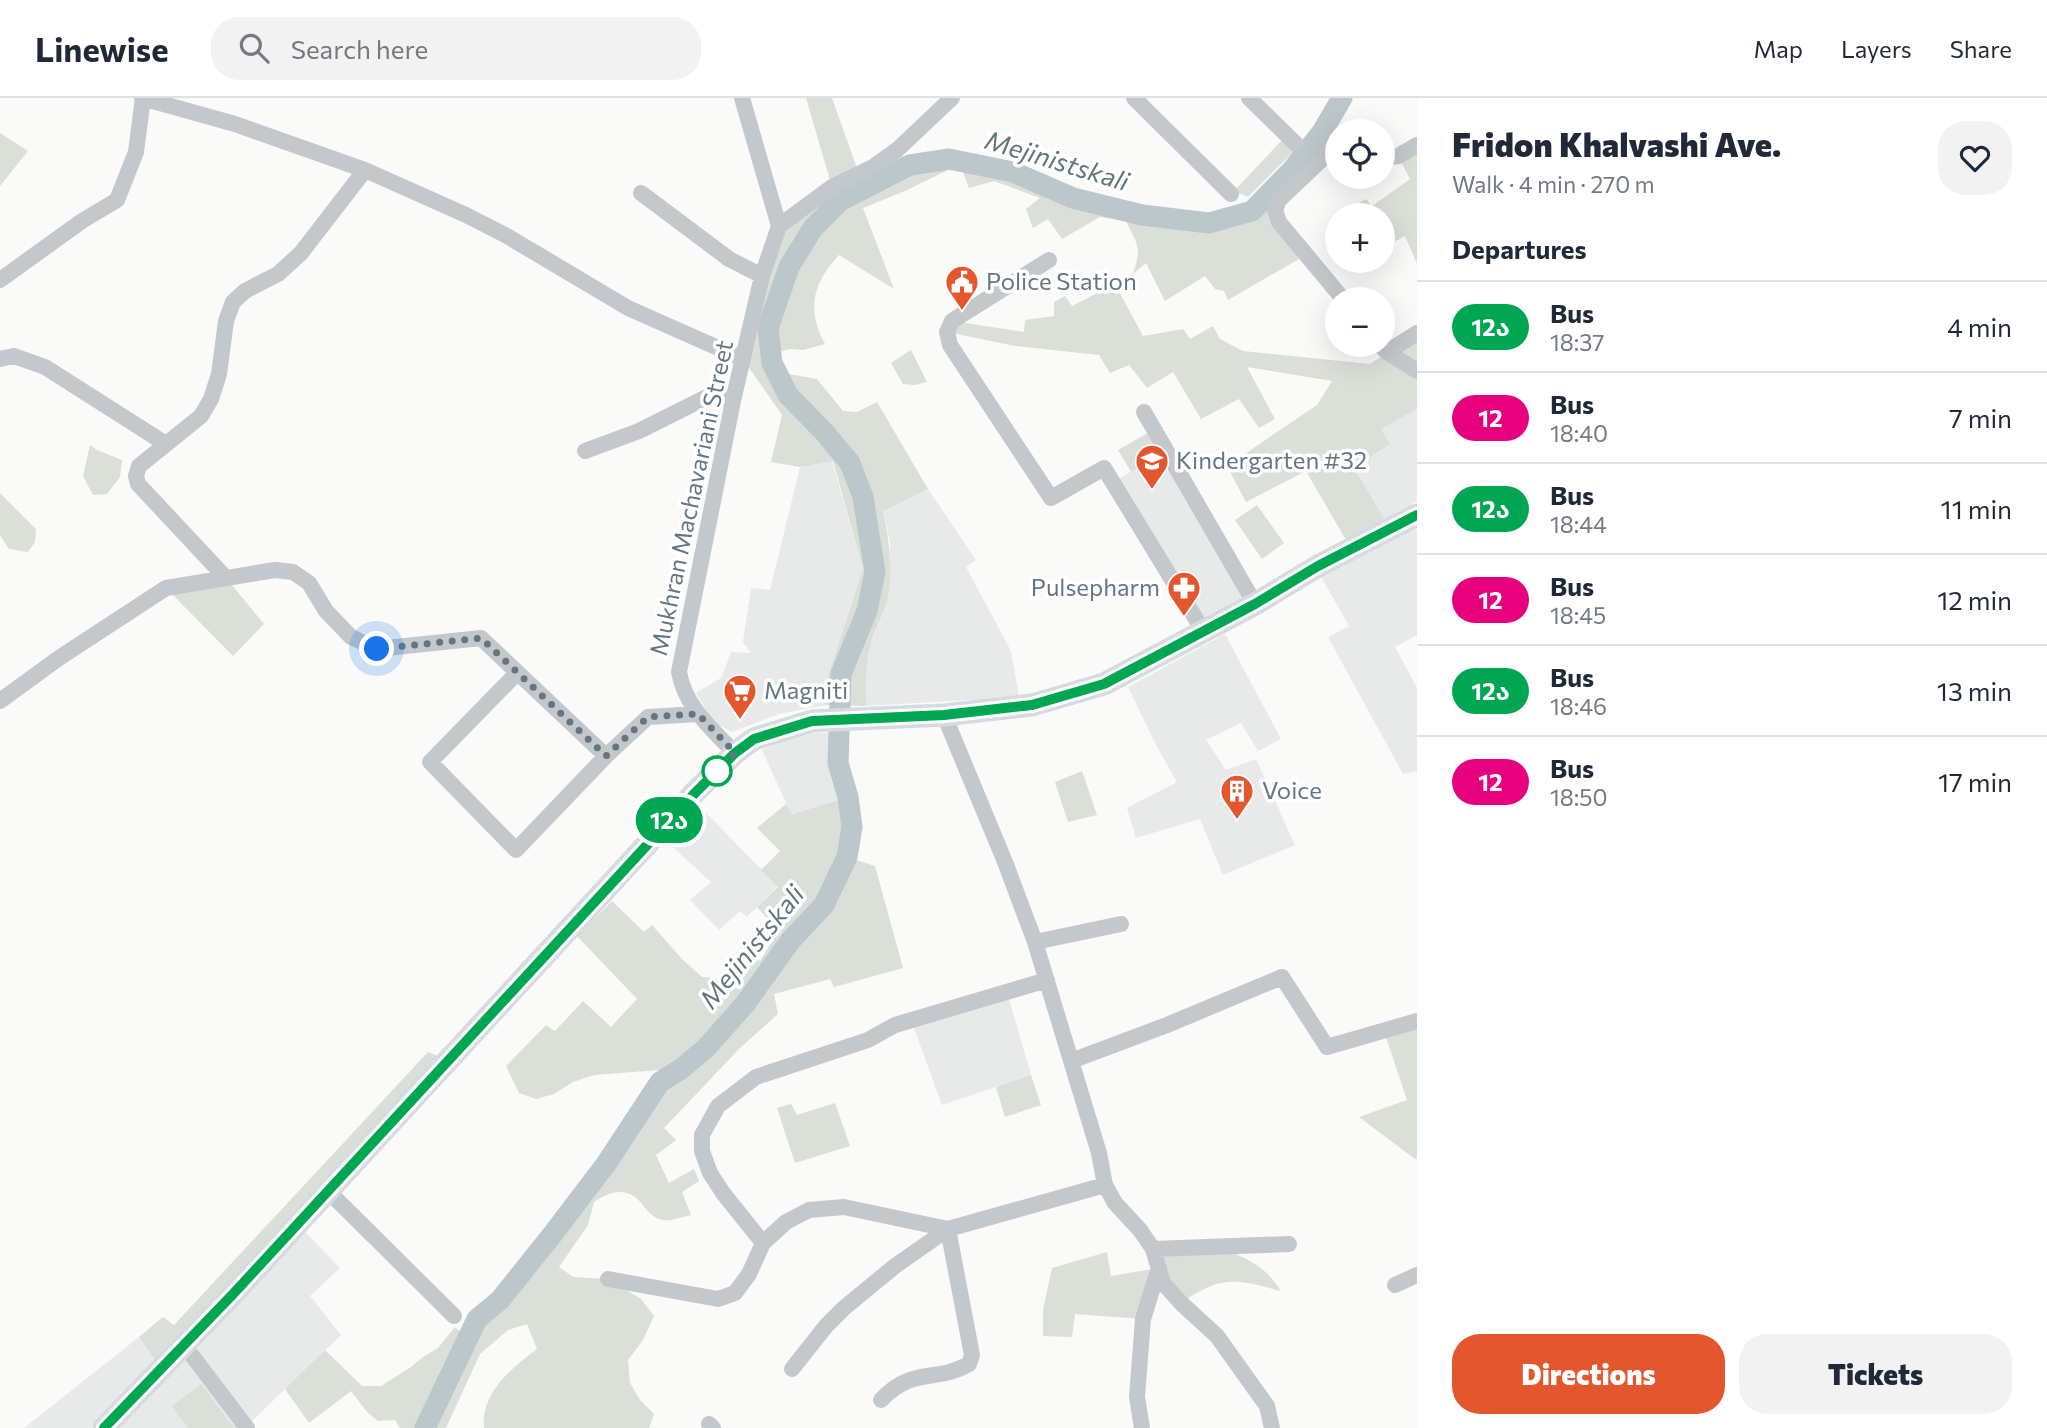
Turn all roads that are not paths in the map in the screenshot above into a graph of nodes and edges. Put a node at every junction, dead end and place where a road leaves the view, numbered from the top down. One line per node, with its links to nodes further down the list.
1 (143, 98): 10 (street); 16 (street)
2 (742, 98): 13 (street)
3 (952, 98): 13 (street)
4 (1134, 98): 12 (street)
5 (1249, 98): 6 (street)
6 (1296, 144)
7 (1417, 145): 8 (street)
8 (1395, 156)
9 (1325, 159): 17 (street)
10 (365, 170): 22 (street); 26 (street)
11 (641, 193): 15 (street)
12 (1231, 194)
13 (779, 226): 15 (street, Mukhran Machavariani Street)
14 (1049, 260): 31 (street)
15 (762, 276): 22 (street, Mukhran Machavariani Street)
16 (0, 280)
17 (1333, 287)
18 (1417, 333): 19 (street)
19 (1395, 344)
20 (1395, 357): 23 (street)
21 (0, 359): 26 (street)
22 (743, 359): 24 (street, Mukhran Machavariani Street)
23 (1417, 372)
24 (733, 401): 27 (street); 34 (street, Mukhran Machavariani Street)
25 (1144, 412): 30 (street)
26 (166, 443): 29 (street)
27 (585, 451)
28 (1416, 518): 30 (highway)
29 (226, 578): 32 (street); 33 (street)
30 (1255, 604): 31 (highway)
31 (1204, 632): 35 (highway)
32 (517, 673): 37 (street); 37 (street)
33 (0, 701)
34 (698, 714): 36 (street, Mukhran Machavariani Street); 37 (street)
35 (944, 715): 36 (highway); 39 (street)
36 (735, 753): 44 (highway)
37 (606, 756)
38 (1122, 924): 39 (street)
39 (1035, 942): 40 (street)
40 (1047, 980): 42 (street); 46 (street)
41 (1417, 1021): 42 (street)
42 (1071, 1061): 43 (street)
43 (1105, 1185): 45 (street); 48 (street)
44 (328, 1191): 53 (street); 54 (highway)
45 (948, 1229): 46 (street); 55 (street); 56 (street)
46 (763, 1243): 51 (street)
47 (1289, 1244): 48 (street)
48 (1153, 1249): 49 (street)
49 (1159, 1268): 59 (street); 60 (street)
50 (1417, 1275): 52 (street)
51 (608, 1279)
52 (1395, 1285)
53 (454, 1316)
54 (184, 1346): 57 (highway); 58 (street)
55 (792, 1369)
56 (881, 1400)
57 (104, 1428)
58 (247, 1428)
59 (1142, 1428)
60 (1272, 1428)

